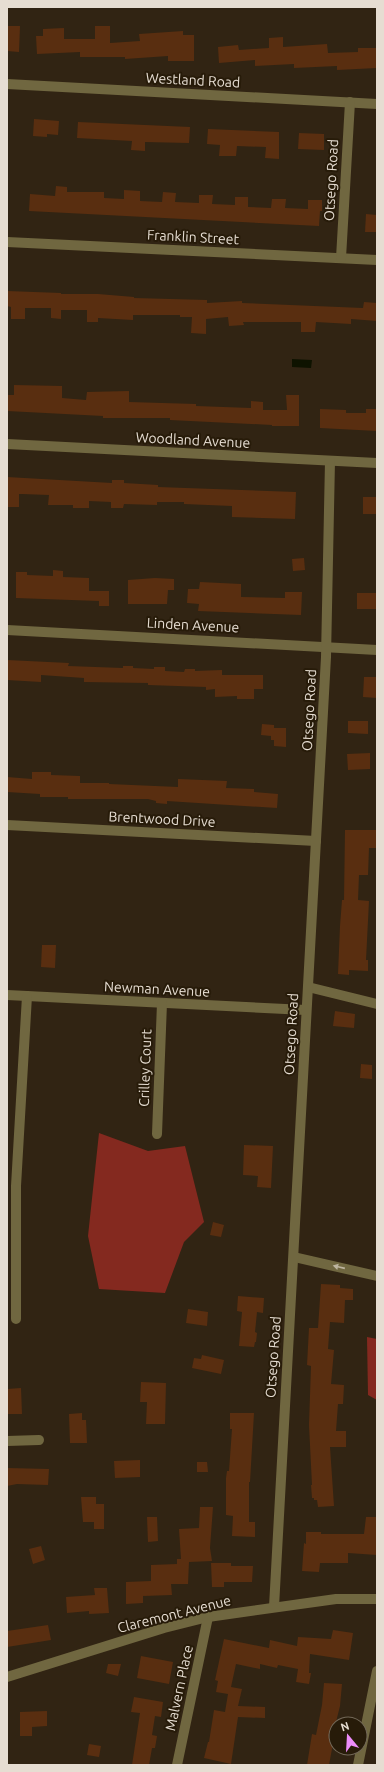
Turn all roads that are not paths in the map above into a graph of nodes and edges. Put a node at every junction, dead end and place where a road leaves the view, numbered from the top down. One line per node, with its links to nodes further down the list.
1 (7, 84): 2 (street, Westland Road)
2 (350, 102): 3 (street, Westland Road); 5 (street, Otsego Road)
3 (377, 104)
4 (7, 242): 5 (street, Franklin Street)
5 (341, 258): 6 (street, Franklin Street)
6 (377, 260)
7 (7, 444): 8 (street, Woodland Avenue)
8 (330, 461): 9 (street, Woodland Avenue); 11 (street, Otsego Road)
9 (377, 464)
10 (7, 630): 11 (street, Linden Avenue)
11 (327, 647): 12 (street, Linden Avenue); 14 (street, Otsego Road)
12 (377, 650)
13 (7, 825): 14 (street, Brentwood Drive)
14 (316, 841): 15 (street, Otsego Road)
15 (308, 987): 19 (street); 20 (street, Otsego Road)
16 (7, 994): 17 (street, Newman Avenue)
17 (27, 996): 18 (street, Newman Avenue); 24 (street)
18 (162, 1003): 20 (street, Newman Avenue); 21 (street, Crilley Court)
19 (377, 1004)
20 (306, 1010): 22 (street, Otsego Road)
21 (157, 1134)
22 (294, 1257): 23 (street, one-way to 22); 28 (street, Otsego Road)
23 (377, 1276)
24 (16, 1319)
25 (39, 1440): 26 (street)
26 (7, 1441)
27 (377, 1599): 28 (street, Claremont Avenue)
28 (274, 1607): 29 (street, Claremont Avenue)
29 (208, 1617): 31 (street, Claremont Avenue); 32 (street, Malvern Place)
30 (377, 1671): 33 (street)
31 (7, 1678)
32 (177, 1765)
33 (358, 1765)

